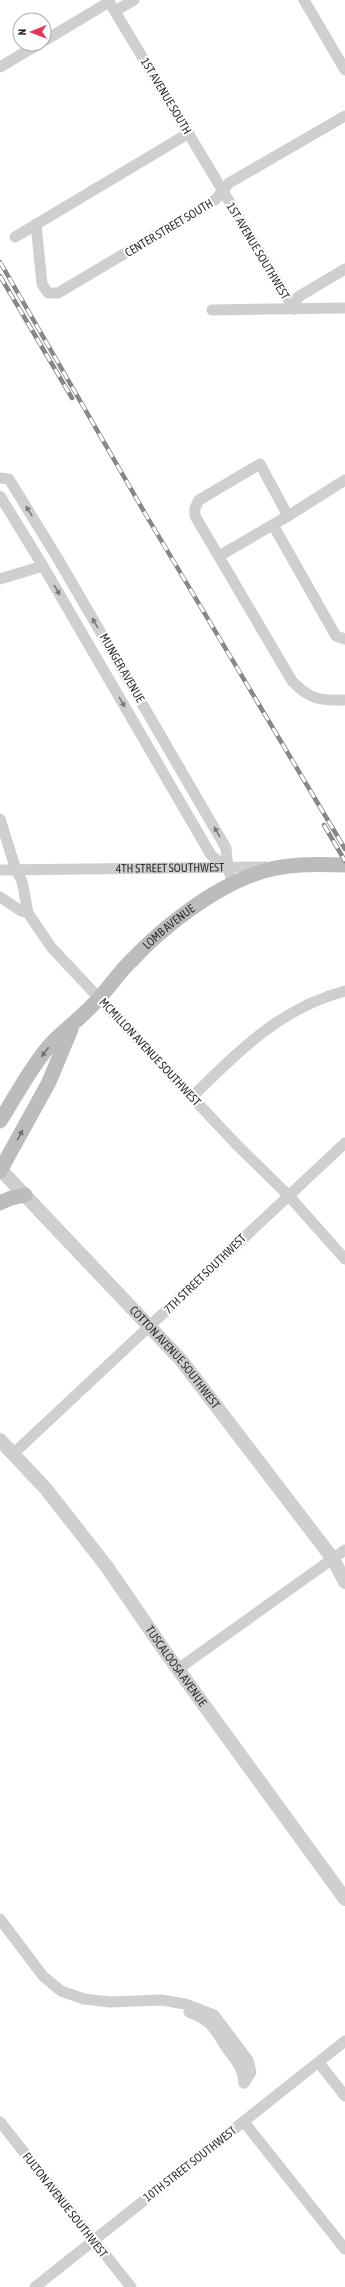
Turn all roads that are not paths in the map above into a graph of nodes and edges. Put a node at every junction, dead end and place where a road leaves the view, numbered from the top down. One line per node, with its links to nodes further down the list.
1 (134, 0): 3 (street)
2 (304, 0): 7 (street)
3 (111, 4): 4 (street); 9 (street, 1ST AVENUE SOUTH)
4 (52, 37)
5 (25, 52): 6 (street)
6 (0, 67)
7 (345, 70)
8 (345, 116): 10 (street, CENTER STREET SOUTH)
9 (189, 133): 10 (street, 1ST AVENUE SOUTH); 11 (street)
10 (222, 192): 11 (street, CENTER STREET SOUTH); 15 (street, 1ST AVENUE SOUTHWEST)
11 (36, 224): 12 (street)
12 (15, 237)
13 (345, 269): 15 (street)
14 (345, 308): 15 (street)
15 (294, 309): 16 (street)
16 (212, 310)
17 (0, 478): 25 (street, MUNGER AVENUE, one-way to 17)
18 (345, 480): 20 (street)
19 (0, 496): 23 (street, MUNGER AVENUE)
20 (288, 516): 21 (street); 22 (street)
21 (273, 525): 22 (street); 27 (street)
22 (219, 556): 28 (street)
23 (43, 566): 24 (street); 26 (street, MUNGER AVENUE, one-way to 26)
24 (0, 579)
25 (84, 603): 26 (street); 29 (street, MUNGER AVENUE, one-way to 25)
26 (70, 612): 30 (street, MUNGER AVENUE, one-way to 30)
27 (345, 639)
28 (345, 700)
29 (159, 732): 30 (street); 35 (street, MUNGER AVENUE, one-way to 29)
30 (145, 742): 35 (street, MUNGER AVENUE)
31 (0, 819): 34 (street, MCMILLON AVENUE SOUTHWEST)
32 (343, 865): 35 (main road, LOMB AVENUE)
33 (0, 870): 34 (street, 4TH STREET SOUTHWEST)
34 (16, 870): 35 (street, 4TH STREET SOUTHWEST); 37 (street, MCMILLON AVENUE SOUTHWEST)
35 (231, 876): 39 (main road, LOMB AVENUE)
36 (0, 897): 37 (street)
37 (28, 913): 39 (street, MCMILLON AVENUE SOUTHWEST)
38 (345, 990): 41 (street)
39 (100, 998): 40 (main road, LOMB AVENUE); 41 (street, MCMILLON AVENUE SOUTHWEST)
40 (73, 1025): 42 (main road, LOMB AVENUE, one-way to 42); 44 (main road, LOMB AVENUE, one-way to 40)
41 (192, 1097): 46 (street, MCMILLON AVENUE SOUTHWEST)
42 (0, 1121)
43 (345, 1143): 46 (street, 7TH STREET SOUTHWEST)
44 (0, 1170): 45 (street, COTTON AVENUE SOUTHWEST)
45 (25, 1195): 47 (main road); 49 (street, COTTON AVENUE SOUTHWEST)
46 (288, 1195): 48 (street, MCMILLON AVENUE SOUTHWEST); 49 (street, 7TH STREET SOUTHWEST)
47 (0, 1203)
48 (345, 1259)
49 (150, 1327): 51 (street, 7TH STREET SOUTHWEST); 53 (street, COTTON AVENUE SOUTHWEST)
50 (0, 1440): 51 (street, TUSCALOOSA AVENUE)
51 (13, 1454): 55 (street, TUSCALOOSA AVENUE)
52 (345, 1550): 53 (street)
53 (339, 1563): 54 (street, COTTON AVENUE SOUTHWEST); 55 (street)
54 (345, 1582)
55 (178, 1669): 56 (street, TUSCALOOSA AVENUE)
56 (345, 1899)
57 (0, 1919): 58 (street)
58 (151, 2001): 58 (street)
59 (345, 2041): 60 (street, 10TH STREET SOUTHWEST)
60 (319, 2063): 61 (street); 63 (street, 10TH STREET SOUTHWEST)
61 (345, 2096)
62 (0, 2122): 64 (street, FULTON AVENUE SOUTHWEST)
63 (244, 2122): 64 (street, 10TH STREET SOUTHWEST); 65 (street)
64 (94, 2240): 66 (street, 10TH STREET SOUTHWEST); 67 (street, FULTON AVENUE SOUTHWEST)
65 (345, 2249)
66 (35, 2287)
67 (131, 2287)

